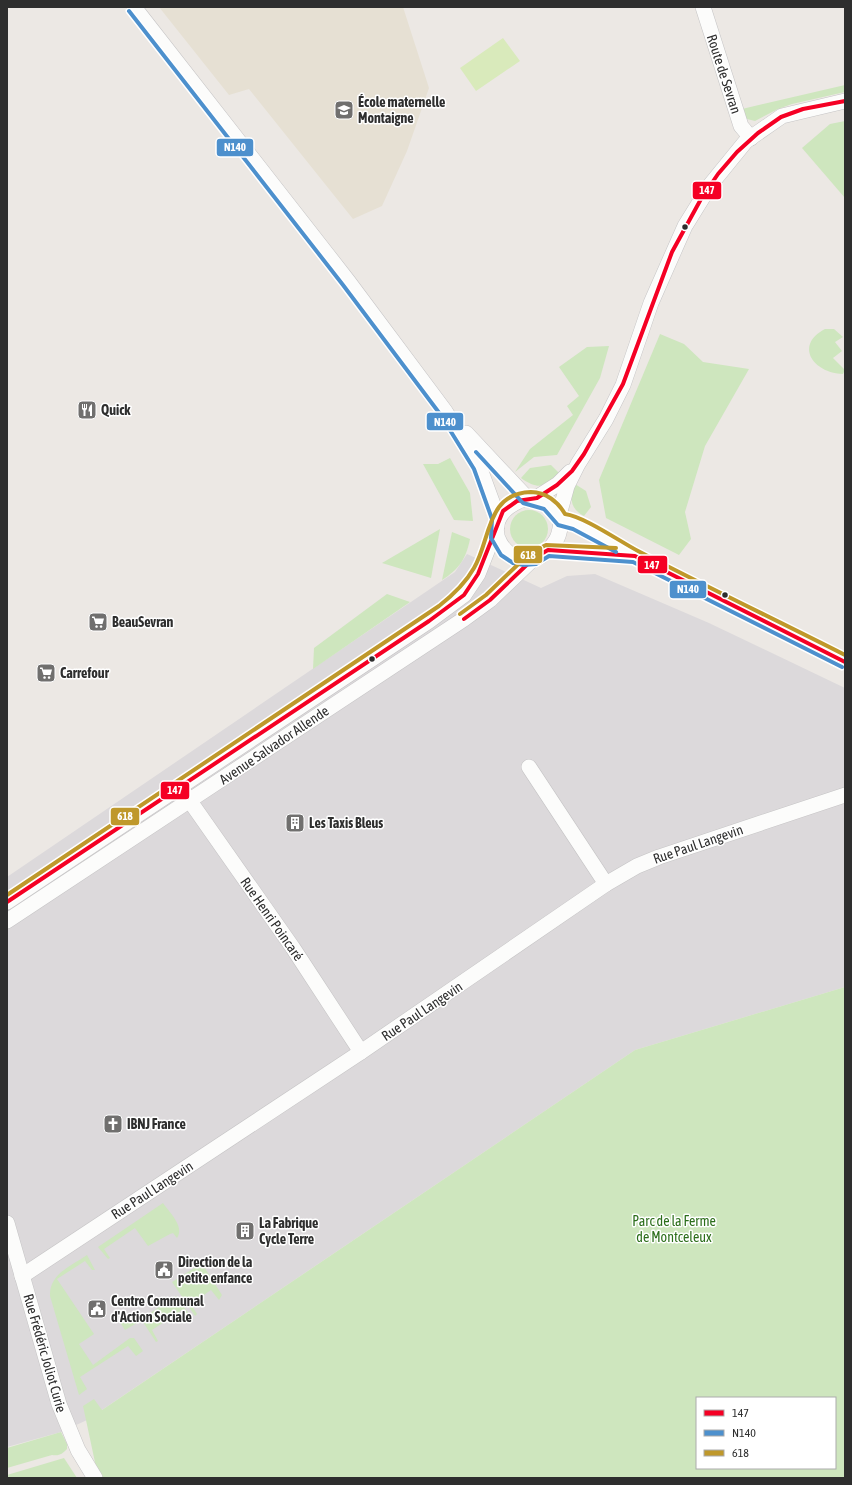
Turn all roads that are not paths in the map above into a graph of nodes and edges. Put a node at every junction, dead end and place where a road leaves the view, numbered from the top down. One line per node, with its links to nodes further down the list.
1 (134, 7): 5 (street)
2 (702, 7): 4 (street, Route de Sevran)
3 (845, 101): 4 (street)
4 (751, 138): 6 (street)
5 (445, 411): 7 (street); 9 (street)
6 (578, 464): 7 (street); 8 (street)
7 (532, 498): 8 (street); 9 (street)
8 (560, 517): 10 (street); 11 (street)
9 (497, 522): 12 (street); 15 (street, Avenue Salvador Allende)
10 (548, 550): 11 (street); 12 (street)
11 (635, 556): 13 (street)
12 (534, 558): 17 (street, Avenue Salvador Allende)
13 (845, 662)
14 (529, 767): 18 (street)
15 (180, 786): 17 (street, Rue Henri Poincaré); 19 (street, Avenue Salvador Allende)
16 (845, 795): 18 (street, Rue Paul Langevin)
17 (190, 801): 20 (street, Avenue Salvador Allende); 21 (street, Rue Henri Poincaré)
18 (606, 884): 21 (street, Rue Paul Langevin)
19 (7, 902)
20 (7, 921)
21 (361, 1052): 23 (street, Rue Paul Langevin)
22 (7, 1223): 23 (street, Rue Frédéric Joliot Curie)
23 (22, 1276): 24 (street, Rue Frédéric Joliot Curie)
24 (95, 1478)

